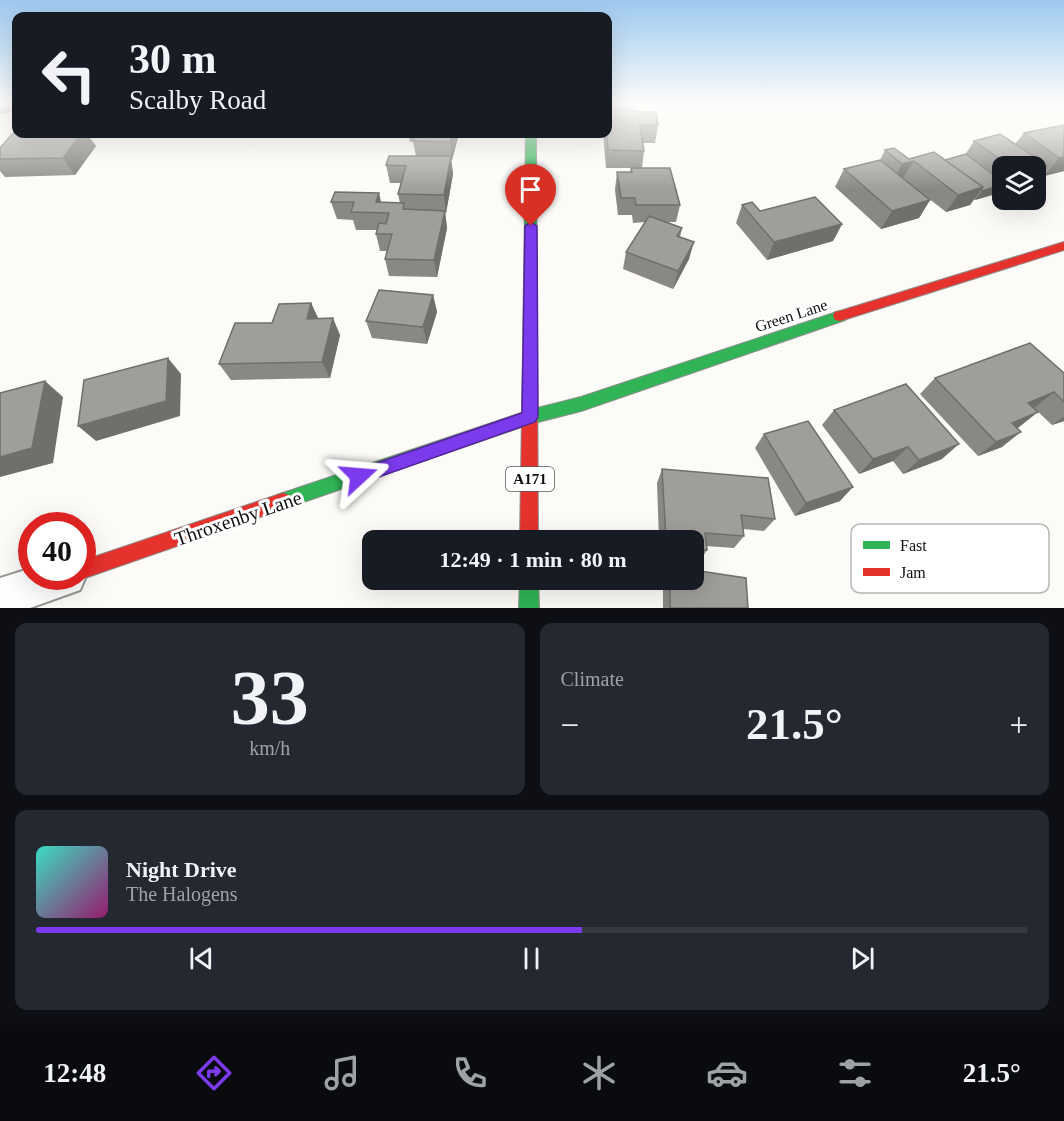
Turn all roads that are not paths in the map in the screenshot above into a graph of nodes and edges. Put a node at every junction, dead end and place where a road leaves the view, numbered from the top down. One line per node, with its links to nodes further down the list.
1 (531, 138): 3 (main road, A171)
2 (1064, 246): 3 (main road, Green Lane)
3 (530, 417): 4 (main road, A171); 5 (main road, Throxenby Lane)
4 (530, 530)
5 (96, 565)
6 (24, 590): 8 (street)
7 (529, 590): 9 (main road)
8 (0, 598)
9 (529, 608)

